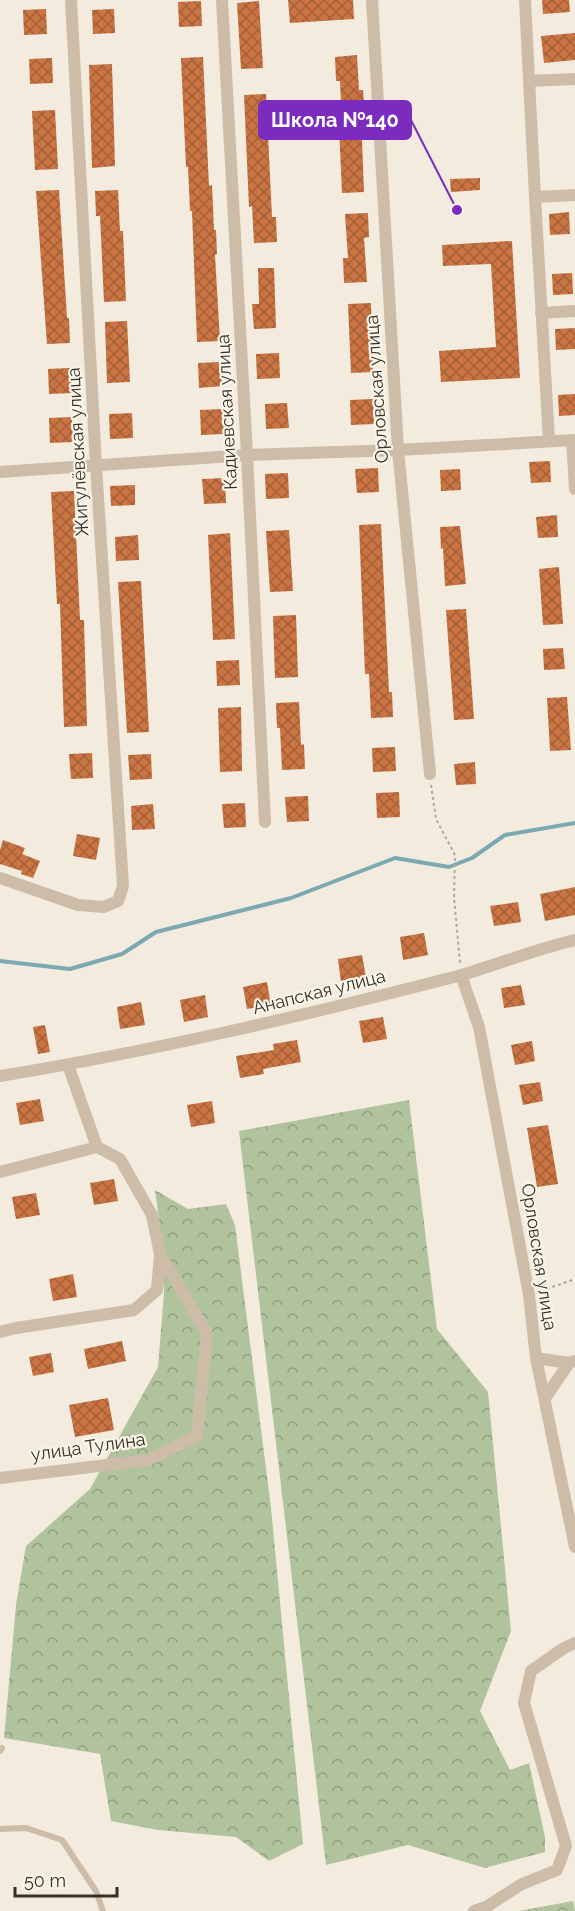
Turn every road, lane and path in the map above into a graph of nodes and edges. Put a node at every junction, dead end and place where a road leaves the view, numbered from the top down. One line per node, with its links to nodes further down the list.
1 (71, 0): 15 (street, Жигулёвская улица)
2 (222, 0): 14 (street, Кадиевская улица)
3 (372, 0): 13 (street, Орловская улица)
4 (525, 0): 6 (street)
5 (575, 79): 6 (street)
6 (529, 81): 8 (street)
7 (575, 195): 8 (street)
8 (535, 197): 10 (street)
9 (575, 311): 10 (street)
10 (541, 313): 12 (street)
11 (574, 440): 12 (street); 17 (street)
12 (549, 441): 13 (street)
13 (398, 450): 14 (street); 18 (street, Орловская улица)
14 (247, 455): 15 (street); 19 (street, Кадиевская улица)
15 (96, 466): 16 (street); 20 (street, Жигулёвская улица)
16 (0, 472)
17 (575, 489)
18 (430, 774): 22 (path)
19 (265, 822)
20 (0, 878)
21 (575, 940): 22 (street, Анапская улица)
22 (461, 975): 23 (street, Анапская улица); 29 (street, Орловская улица)
23 (68, 1065): 24 (street, Анапская улица); 25 (street)
24 (0, 1076)
25 (97, 1147): 26 (street); 27 (street)
26 (0, 1172)
27 (160, 1254): 30 (street); 34 (street, улица Тулина)
28 (575, 1279): 29 (path)
29 (530, 1295): 31 (street, Орловская улица)
30 (0, 1332)
31 (536, 1358): 32 (street); 33 (street, Орловская улица)
32 (572, 1362): 33 (street)
33 (545, 1398): 35 (street, Орловская улица)
34 (0, 1478)
35 (575, 1547)
36 (575, 1643): 39 (street)
37 (0, 1829): 38 (lane)
38 (103, 1911)
39 (474, 1911)

